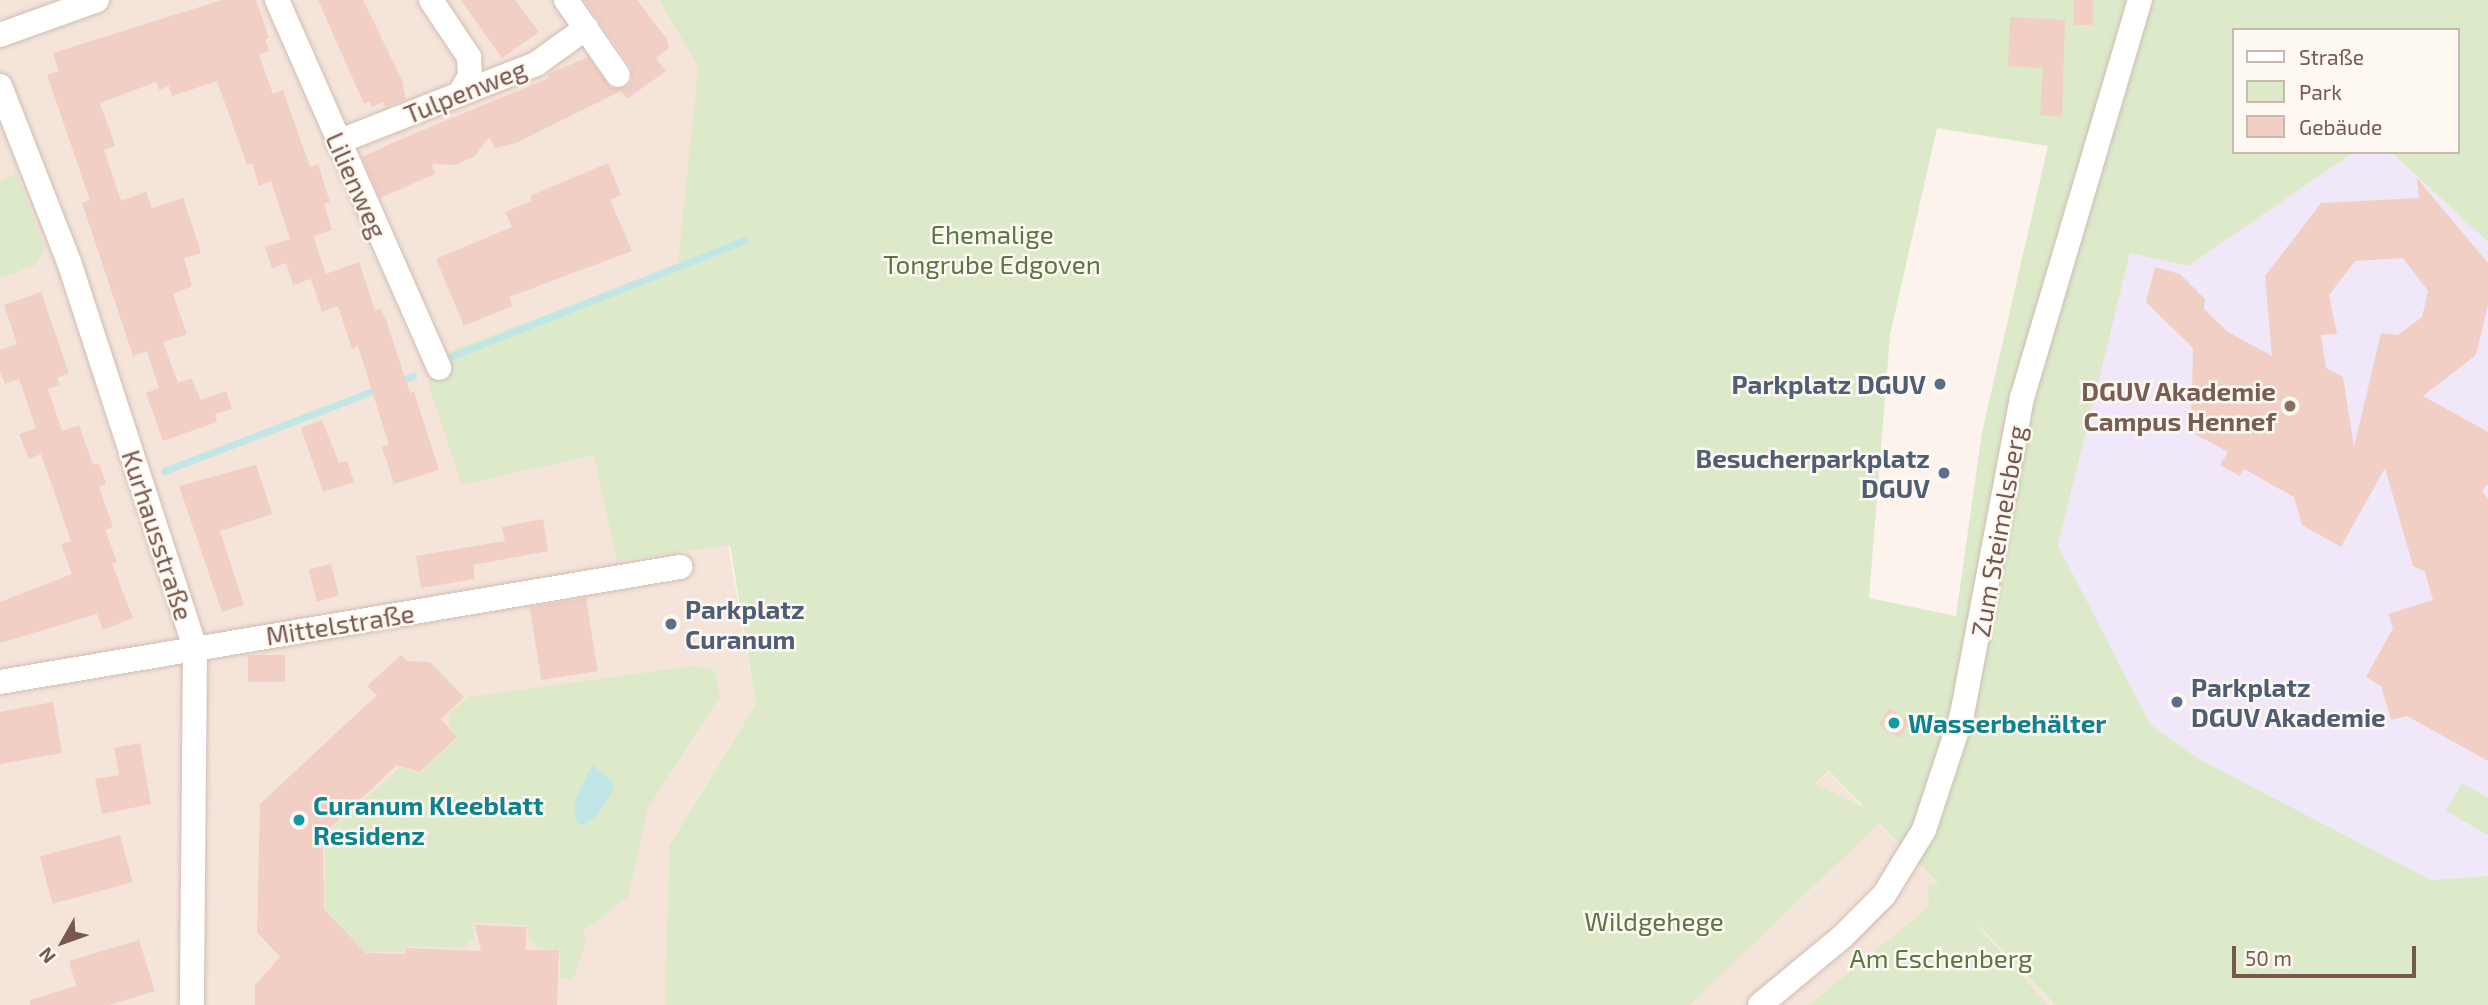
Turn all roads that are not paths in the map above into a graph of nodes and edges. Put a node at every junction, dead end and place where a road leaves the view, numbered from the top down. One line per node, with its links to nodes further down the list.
1 (97, 0): 7 (street)
2 (276, 0): 11 (street, Lilienweg)
3 (431, 0): 10 (street)
4 (566, 0): 6 (street)
5 (2140, 0): 17 (street, Zum Steimelsberg)
6 (586, 28): 8 (street); 10 (street, Tulpenweg)
7 (0, 35)
8 (618, 75)
9 (0, 86): 14 (street, Kurhausstraße)
10 (460, 93): 11 (street, Tulpenweg)
11 (338, 142): 12 (street, Lilienweg)
12 (435, 362)
13 (680, 567): 14 (street, Mittelstraße)
14 (195, 647): 15 (street, Mittelstraße); 16 (street, Kurhausstraße)
15 (0, 682)
16 (192, 1005)
17 (1760, 1005)

